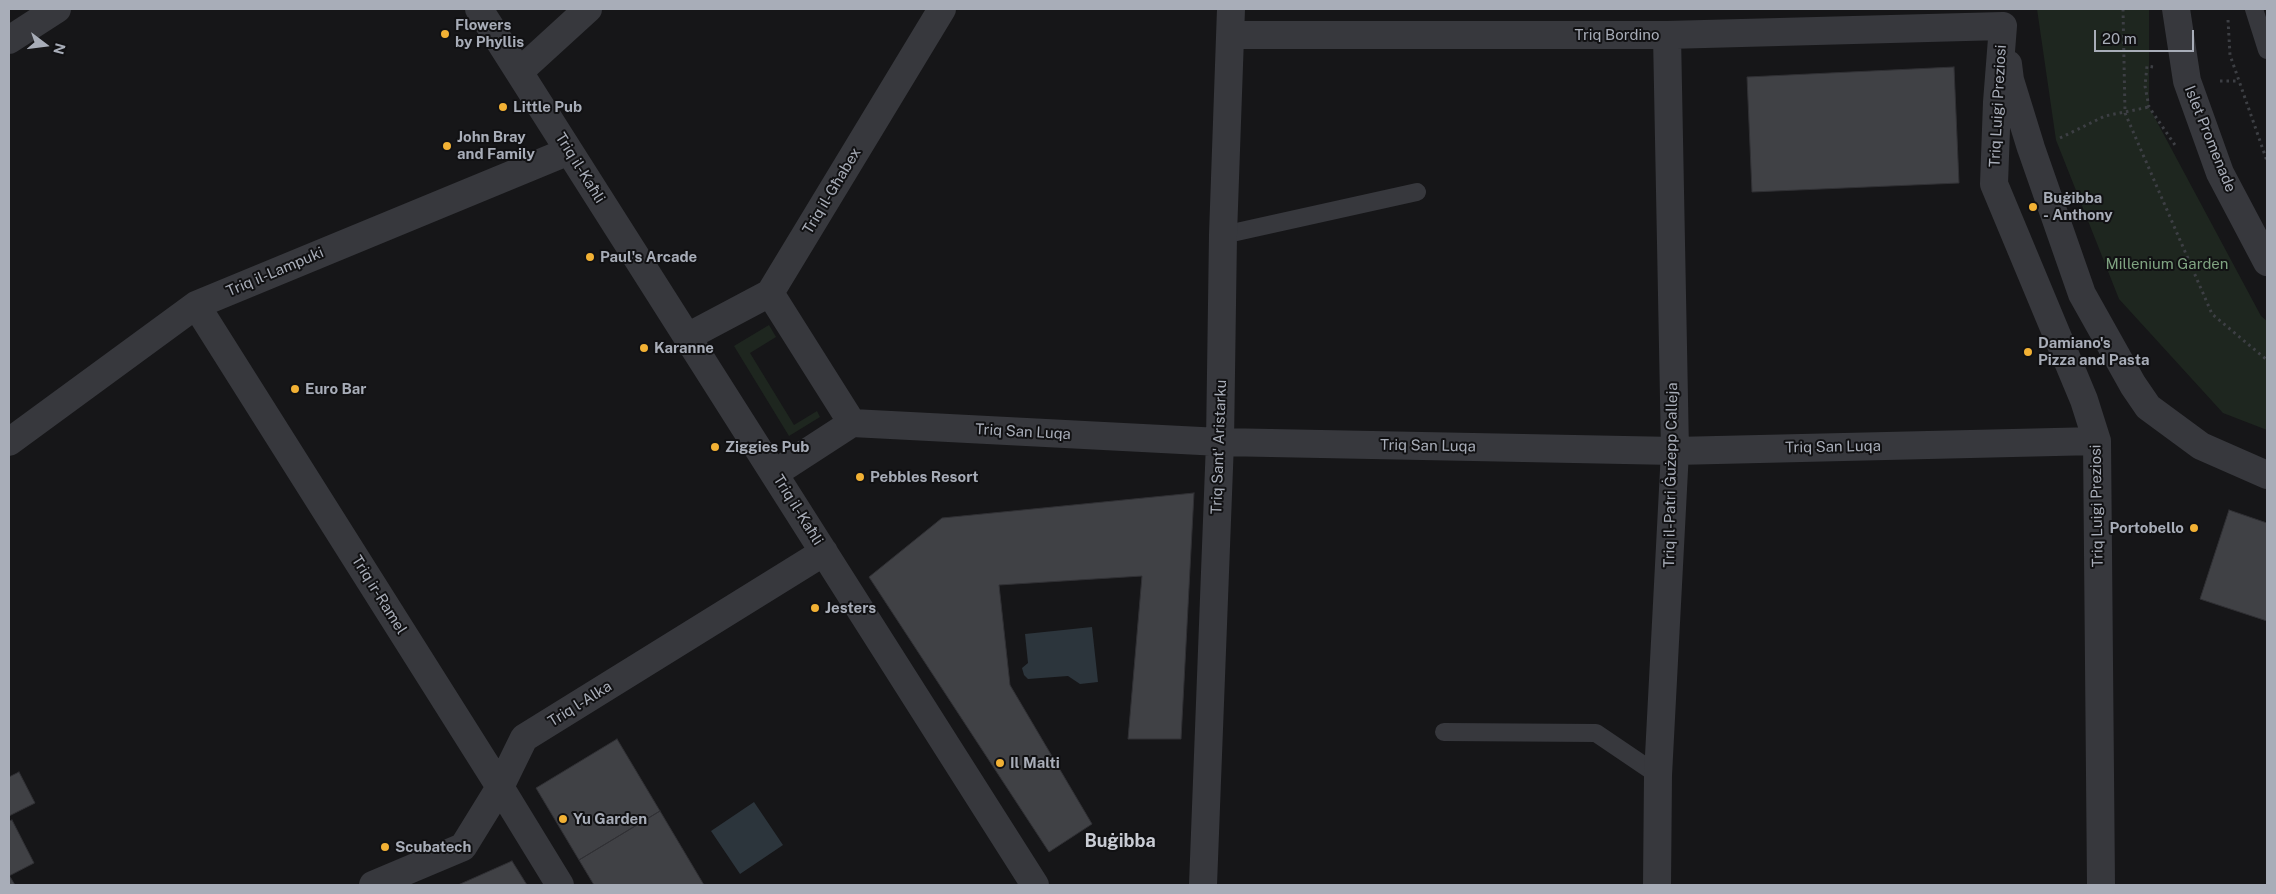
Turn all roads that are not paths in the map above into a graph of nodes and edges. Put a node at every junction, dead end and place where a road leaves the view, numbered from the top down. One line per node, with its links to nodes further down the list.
1 (57, 9): 10 (street)
2 (479, 9): 12 (street, Triq il-Kaħli)
3 (588, 9): 12 (street)
4 (942, 9): 17 (street, Triq il-Għabex)
5 (2176, 9): 16 (street, Islet Promenade)
6 (2254, 9): 11 (lane)
7 (2006, 17): 9 (street, Triq Bordino); 21 (street, Triq Luigi Preziosi); 26 (street)
8 (1230, 22): 9 (street, Triq Bordino); 15 (street, Triq Sant' Aristarku)
9 (1667, 35): 24 (street, Triq il-Patri Ġużepp Calleja)
10 (9, 40)
11 (2267, 50)
12 (519, 72): 13 (street, Triq il-Kaħli)
13 (569, 151): 18 (street, Triq il-Lampuki); 19 (street, Triq il-Kaħli)
14 (1418, 192): 15 (lane)
15 (1223, 236): 23 (street, Triq Sant' Aristarku)
16 (2267, 262)
17 (770, 293): 19 (street); 20 (street)
18 (196, 305): 22 (street, Triq il-Lampuki); 30 (street, Triq ir-Ramel)
19 (687, 337): 25 (street, Triq il-Kaħli)
20 (852, 423): 23 (street, Triq San Luqa); 25 (street)
21 (2097, 441): 24 (street, Triq San Luqa); 36 (street, Triq Luigi Preziosi)
22 (9, 442)
23 (1220, 442): 24 (street, Triq San Luqa); 34 (street, Triq Sant' Aristarku)
24 (1675, 451): 29 (street, Triq il-Patri Ġużepp Calleja)
25 (775, 473): 27 (street, Triq il-Kaħli)
26 (2267, 475)
27 (824, 552): 30 (street, Triq l-Alka); 33 (street, Triq il-Kaħli)
28 (1444, 732): 29 (lane)
29 (1658, 775): 35 (street, Triq il-Patri Ġużepp Calleja)
30 (500, 787): 31 (street, Triq l-Alka); 32 (street, Triq ir-Ramel)
31 (373, 885)
32 (560, 885)
33 (1035, 885)
34 (1203, 885)
35 (1657, 885)
36 (2101, 885)

